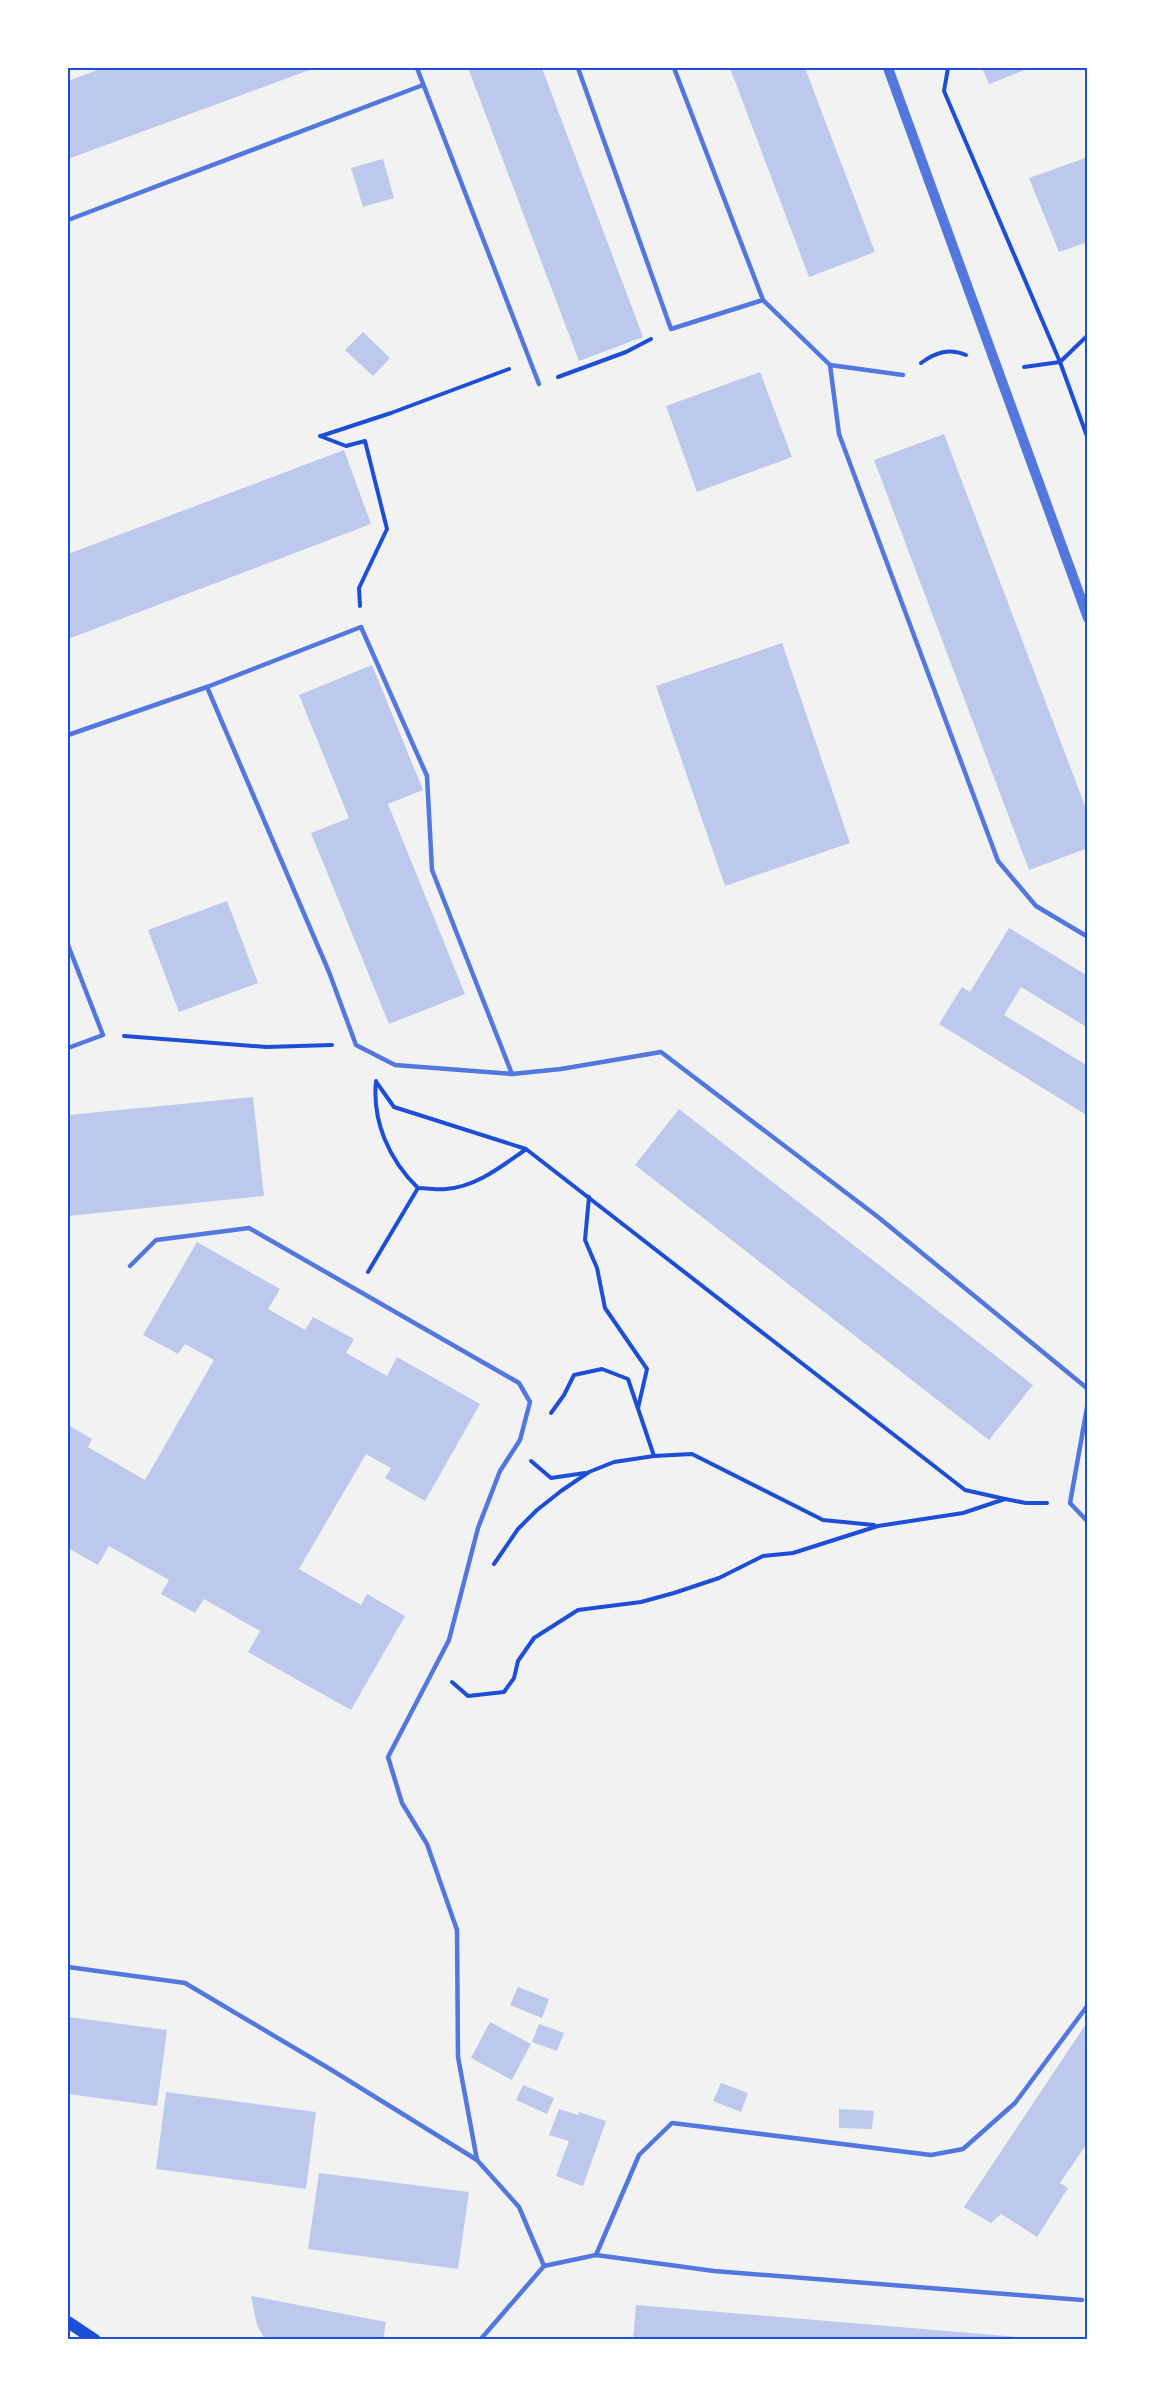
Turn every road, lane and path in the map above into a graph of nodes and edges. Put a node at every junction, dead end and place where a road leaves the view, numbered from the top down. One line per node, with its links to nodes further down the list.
1 (417, 68): 6 (lane)
2 (578, 68): 9 (lane)
3 (675, 68): 8 (lane)
4 (888, 68): 15 (street)
5 (948, 68): 13 (path)
6 (423, 85): 7 (lane); 12 (lane)
7 (68, 220)
8 (763, 300): 9 (lane); 14 (lane)
9 (670, 329): 17 (path)
10 (1088, 334): 13 (path)
11 (933, 354): 15 (path)
12 (531, 361): 17 (lane); 20 (path)
13 (1060, 362): 15 (path); 18 (path)
14 (830, 365): 16 (lane); 23 (lane)
15 (999, 371): 19 (street)
16 (903, 375)
17 (539, 384)
18 (1088, 439)
19 (1088, 618)
20 (360, 627): 21 (lane); 28 (lane)
21 (207, 687): 22 (lane); 28 (lane)
22 (68, 735)
23 (1088, 938)
24 (68, 945): 25 (lane)
25 (103, 1035): 26 (path); 27 (lane)
26 (336, 1045)
27 (68, 1048)
28 (512, 1074): 36 (lane)
29 (370, 1076): 30 (path)
30 (376, 1081): 31 (path); 32 (path)
31 (526, 1149): 32 (path); 33 (path)
32 (418, 1188): 35 (path)
33 (589, 1197): 38 (path); 43 (path)
34 (130, 1266): 35 (lane)
35 (357, 1291): 40 (lane)
36 (1088, 1389)
37 (1088, 1402): 44 (lane)
38 (638, 1408): 39 (path); 41 (path)
39 (550, 1414)
40 (520, 1440): 42 (path); 48 (lane)
41 (654, 1456): 42 (path); 46 (path)
42 (589, 1472): 47 (path)
43 (1005, 1499): 44 (path); 46 (path)
44 (1070, 1503): 45 (lane)
45 (1088, 1522)
46 (878, 1526): 48 (path)
47 (487, 1574)
48 (435, 1665): 51 (lane)
49 (68, 1967): 51 (lane)
50 (1088, 2005): 52 (lane)
51 (477, 2160): 53 (lane)
52 (596, 2255): 53 (lane); 54 (lane)
53 (544, 2266): 57 (lane)
54 (1082, 2300)
55 (68, 2322): 56 (main road)
56 (95, 2340)
57 (480, 2340)

